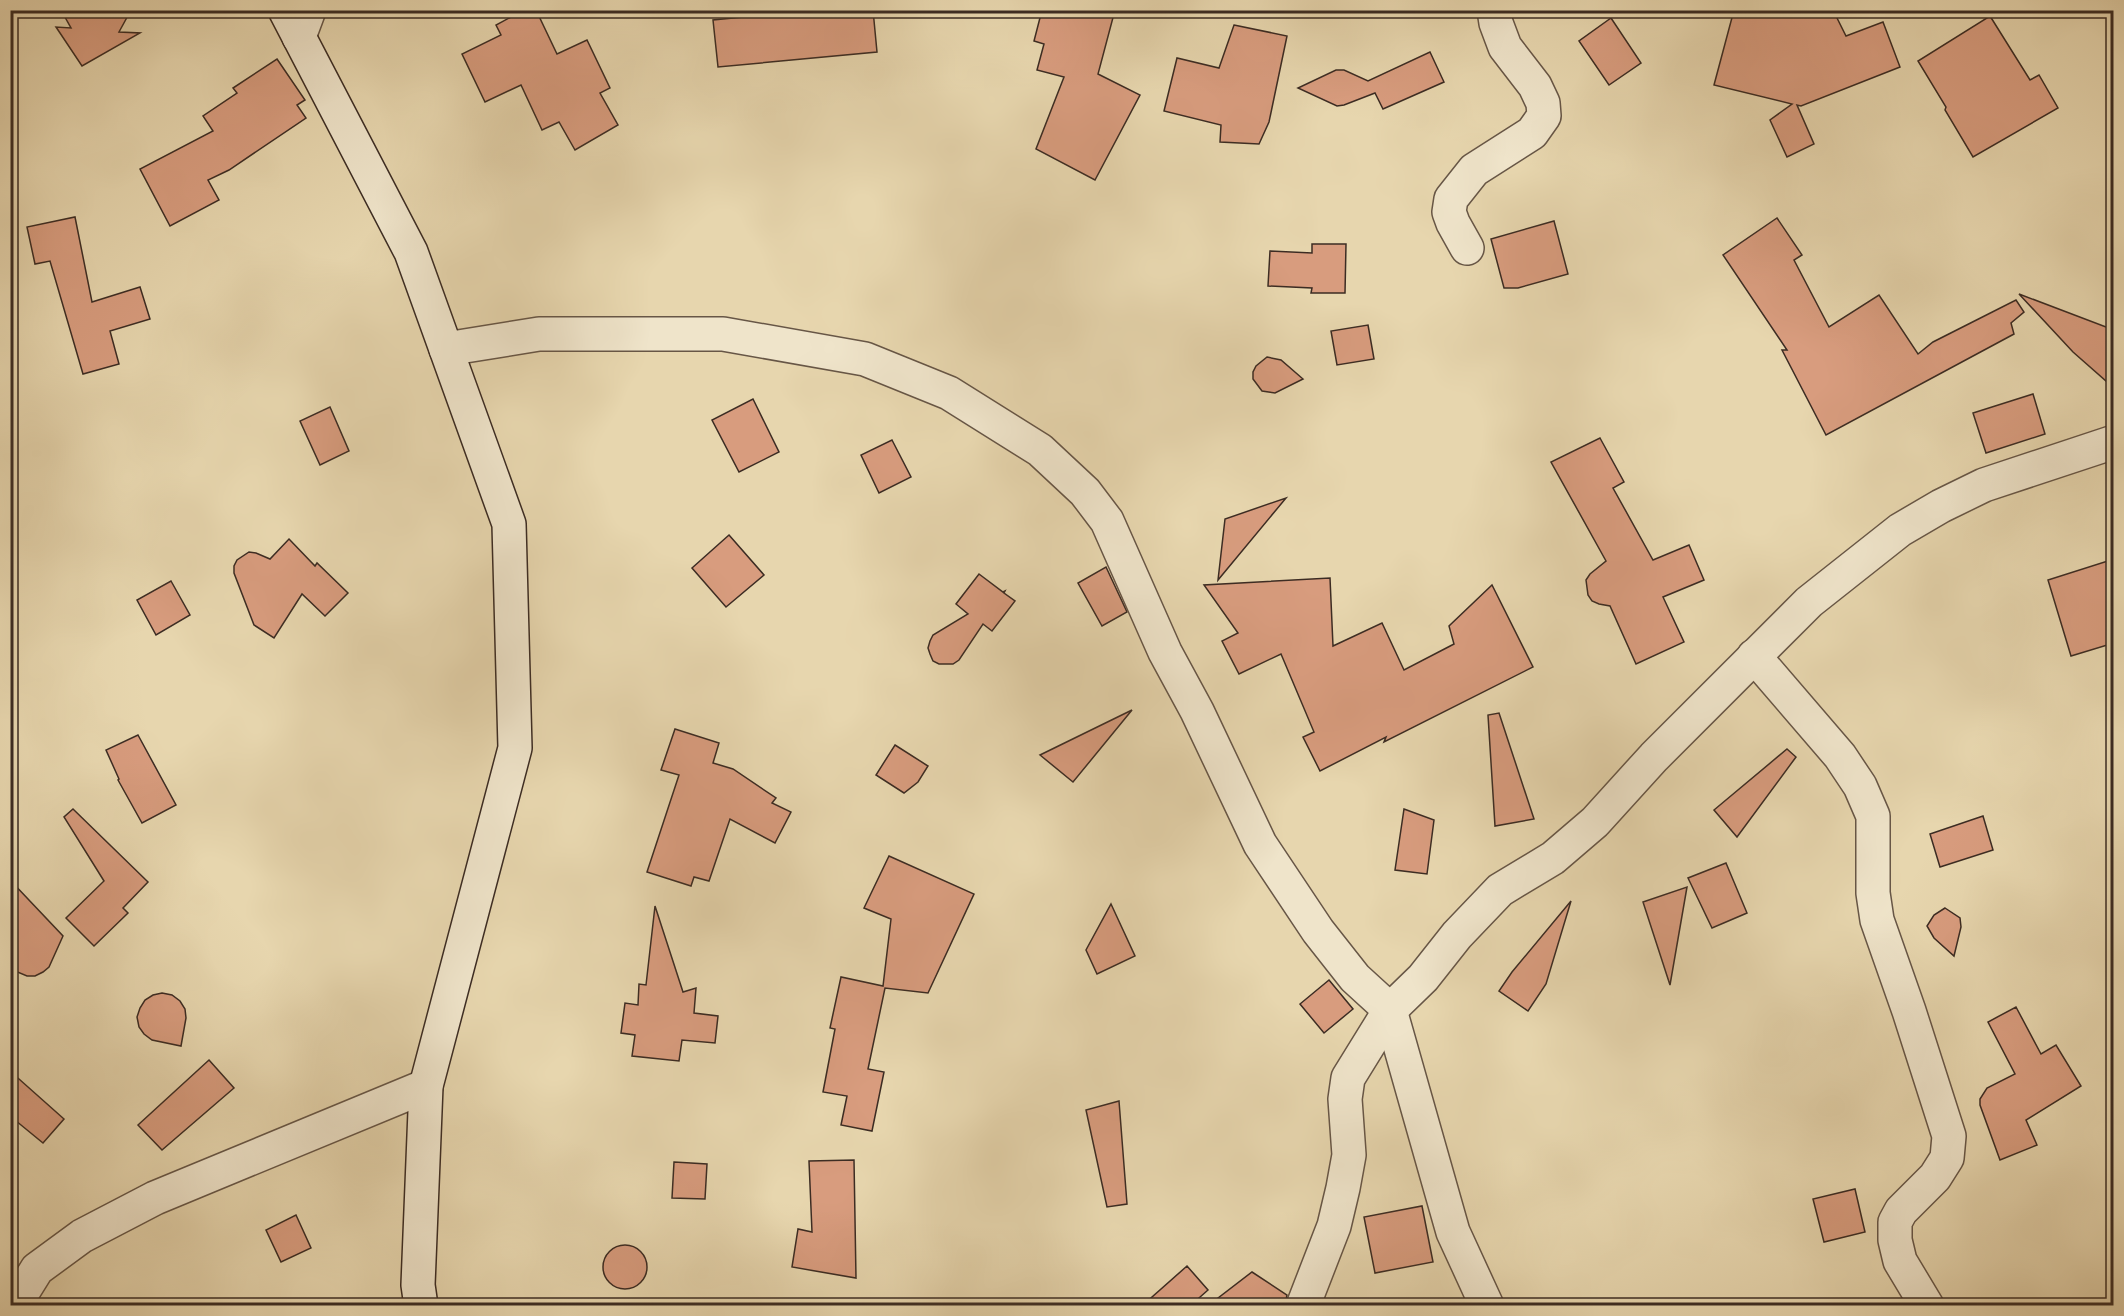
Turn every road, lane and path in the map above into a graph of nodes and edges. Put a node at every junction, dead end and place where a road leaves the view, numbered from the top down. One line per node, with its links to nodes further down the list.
1 (1494, 10): 3 (street)
2 (298, 19): 4 (street)
3 (1467, 248)
4 (446, 350): 7 (street); 8 (street)
5 (2114, 442): 6 (street)
6 (1754, 656): 7 (street); 13 (street)
7 (1390, 1010): 11 (street); 12 (street)
8 (426, 1086): 9 (street); 10 (street)
9 (14, 1305)
10 (421, 1305)
11 (1303, 1305)
12 (1487, 1305)
13 (1927, 1305)

